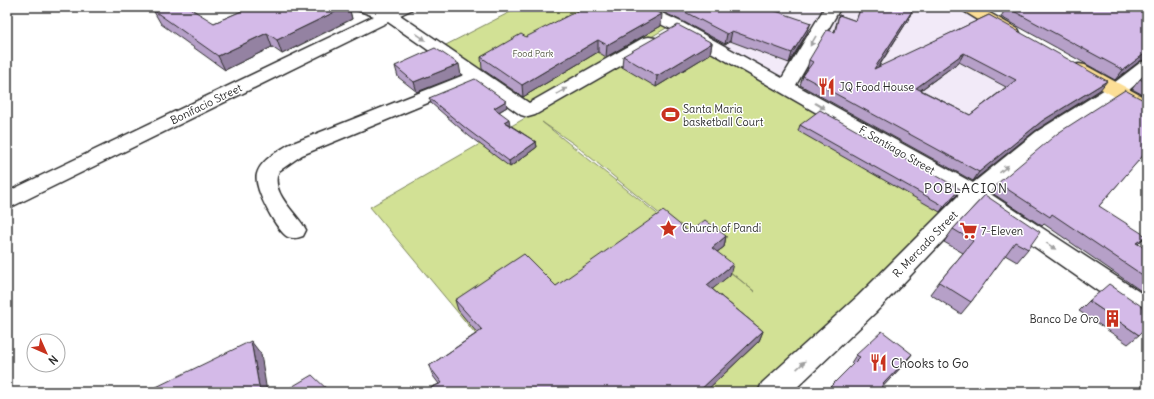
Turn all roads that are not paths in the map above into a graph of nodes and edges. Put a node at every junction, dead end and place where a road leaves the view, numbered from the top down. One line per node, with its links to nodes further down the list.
1 (363, 7): 5 (street)
2 (636, 7): 6 (street, F. Santiago Street)
3 (833, 7): 11 (street, one-way to 11)
4 (968, 7): 7 (main road)
5 (397, 11): 10 (street, one-way to 10); 15 (street, Bonifacio Street)
6 (677, 26): 10 (street, one-way to 6); 11 (street, F. Santiago Street)
7 (1028, 42)
8 (1062, 60): 12 (main road)
9 (1147, 66): 12 (street, R. Mercado Street)
10 (478, 76): 16 (street)
11 (786, 87): 14 (street, F. Santiago Street, one-way to 14)
12 (1117, 90): 13 (main road); 14 (street, R. Mercado Street, one-way to 12)
13 (1147, 107)
14 (974, 194): 17 (street, F. Santiago Street, one-way to 17); 18 (street, R. Mercado Street, one-way to 14)
15 (7, 201)
16 (295, 230)
17 (1147, 311)
18 (772, 392)

